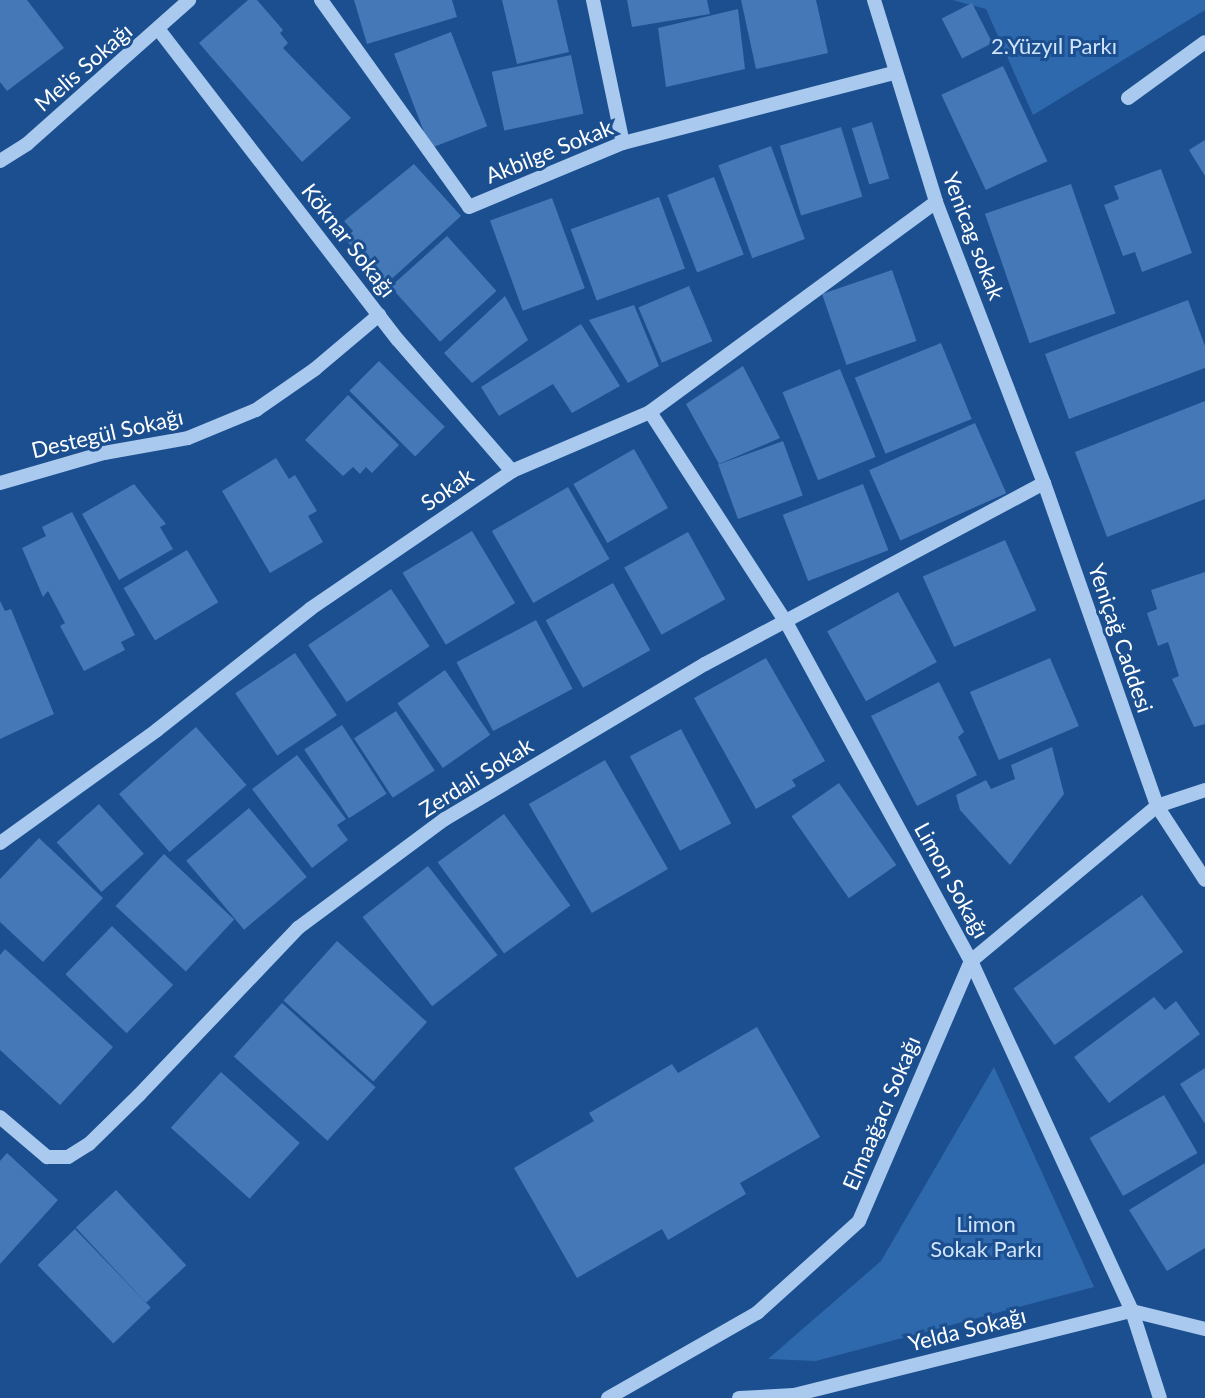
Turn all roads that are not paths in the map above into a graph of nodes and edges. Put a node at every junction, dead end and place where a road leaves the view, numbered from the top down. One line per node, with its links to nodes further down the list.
1 (189, 0): 5 (street, Melis Sokağı)
2 (321, 0): 9 (street, Akbilge Sokak)
3 (593, 0): 9 (street)
4 (874, 0): 7 (street, Yenicag sokak)
5 (159, 30): 10 (street, Melis Sokağı); 12 (street, Köknar Sokağı)
6 (1205, 42): 8 (street)
7 (893, 73): 9 (street, Akbilge Sokak); 11 (street, Yenicag sokak)
8 (1128, 98)
9 (623, 143)
10 (0, 161)
11 (936, 202): 13 (street, Sokak); 16 (street, Yenicag sokak)
12 (379, 315): 14 (street, Köknar Sokağı); 15 (street, Destegül Sokağı)
13 (650, 412): 14 (street, Sokak); 17 (street, Limon Sokağı)
14 (512, 471): 20 (street, Sokak)
15 (0, 483)
16 (1044, 483): 17 (street, Zerdali Sokak); 19 (street, Yeniçağ Caddesi)
17 (786, 622): 22 (street, Limon Sokağı); 23 (street, Zerdali Sokak)
18 (1205, 790): 19 (street)
19 (1157, 806): 21 (street, Yeniçağ Caddesi); 22 (street, Elmaağacı Sokağı)
20 (0, 843)
21 (1205, 880)
22 (971, 961): 24 (street, Limon Sokağı); 27 (street, Elmaağacı Sokağı)
23 (0, 1117)
24 (1132, 1311): 25 (street, Yelda Sokağı); 26 (street, Yelda Sokağı); 29 (street, Limon Sokağı)
25 (1205, 1329)
26 (794, 1396): 28 (street, Yelda Sokağı)
27 (608, 1398)
28 (739, 1398)
29 (1160, 1398)

